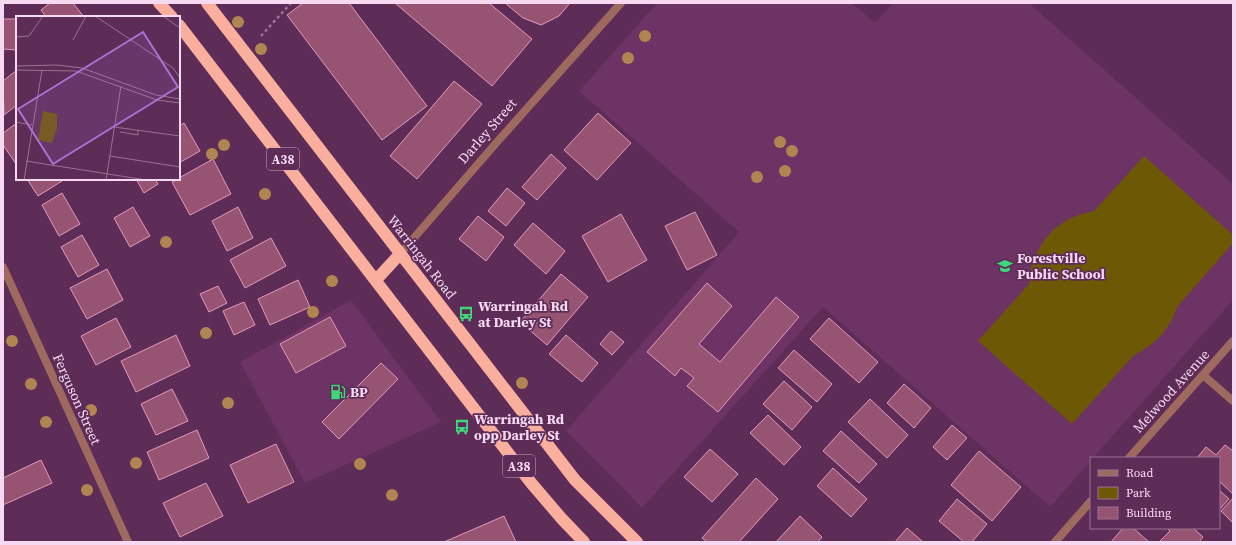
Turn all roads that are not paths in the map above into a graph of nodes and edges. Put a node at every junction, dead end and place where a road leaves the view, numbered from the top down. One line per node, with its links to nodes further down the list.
1 (159, 3): 4 (highway)
2 (207, 3): 6 (highway, Warringah Road / A38)
3 (621, 3): 6 (street, Darley Street)
4 (171, 16)
5 (180, 26): 8 (highway, A38)
6 (400, 254): 8 (highway, Darley Street); 16 (highway, Warringah Road / A38)
7 (3, 267): 14 (street, Ferguson Street)
8 (376, 280): 15 (highway, A38)
9 (1233, 341): 10 (street, Melwood Avenue)
10 (1203, 375): 11 (street); 12 (street, Melwood Avenue)
11 (1233, 401)
12 (1130, 457)
13 (1090, 502): 17 (street)
14 (128, 542)
15 (584, 542)
16 (637, 542)
17 (1055, 542)

